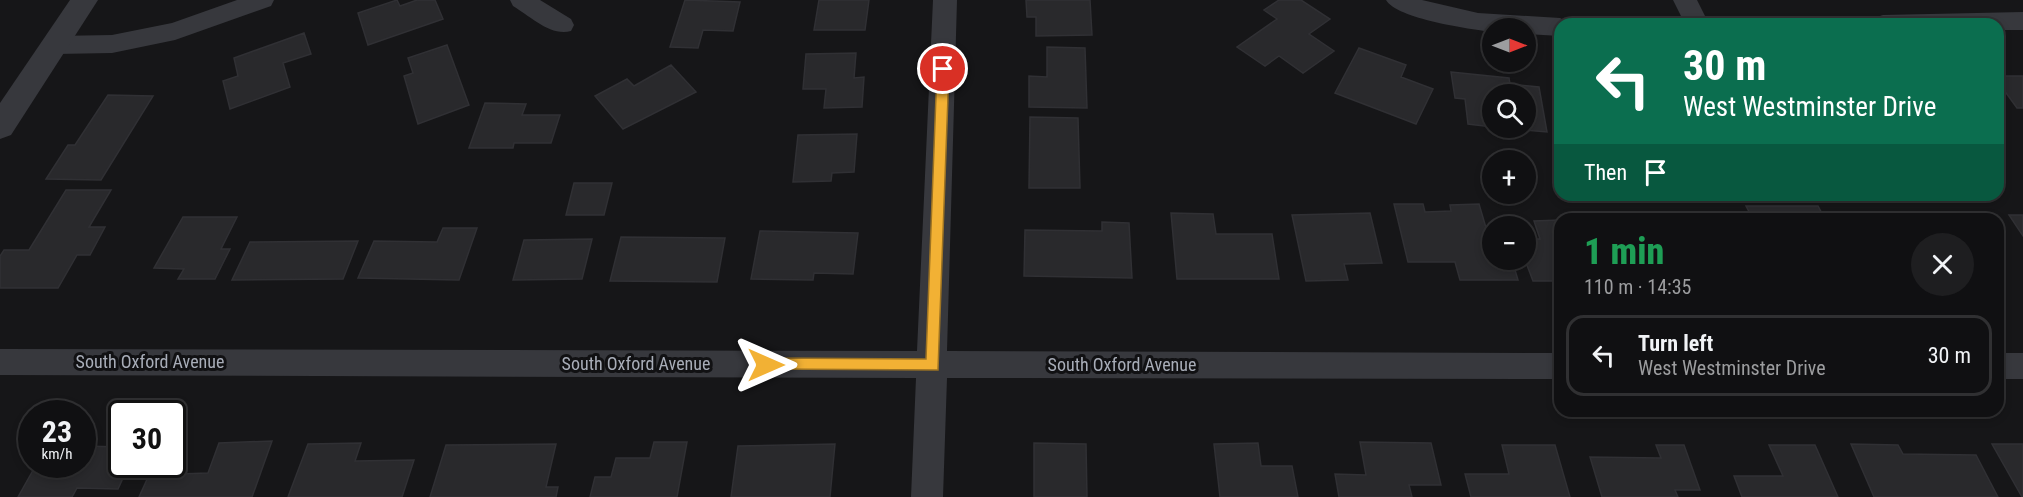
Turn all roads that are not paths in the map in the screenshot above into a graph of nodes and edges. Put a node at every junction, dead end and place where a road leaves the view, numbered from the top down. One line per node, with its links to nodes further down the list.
1 (84, 0): 12 (street)
2 (262, 0): 12 (street)
3 (522, 0): 10 (street)
4 (945, 0): 15 (street)
5 (1398, 0): 11 (street)
6 (1685, 0): 7 (street)
7 (1694, 18)
8 (2004, 21): 9 (street)
9 (2023, 21)
10 (562, 25)
11 (1554, 27)
12 (57, 45): 13 (street)
13 (0, 128)
14 (0, 362): 15 (street, South Oxford Avenue)
15 (933, 365): 16 (street, South Oxford Avenue); 19 (street)
16 (1554, 366)
17 (2004, 366): 18 (street)
18 (2023, 366)
19 (927, 497)

